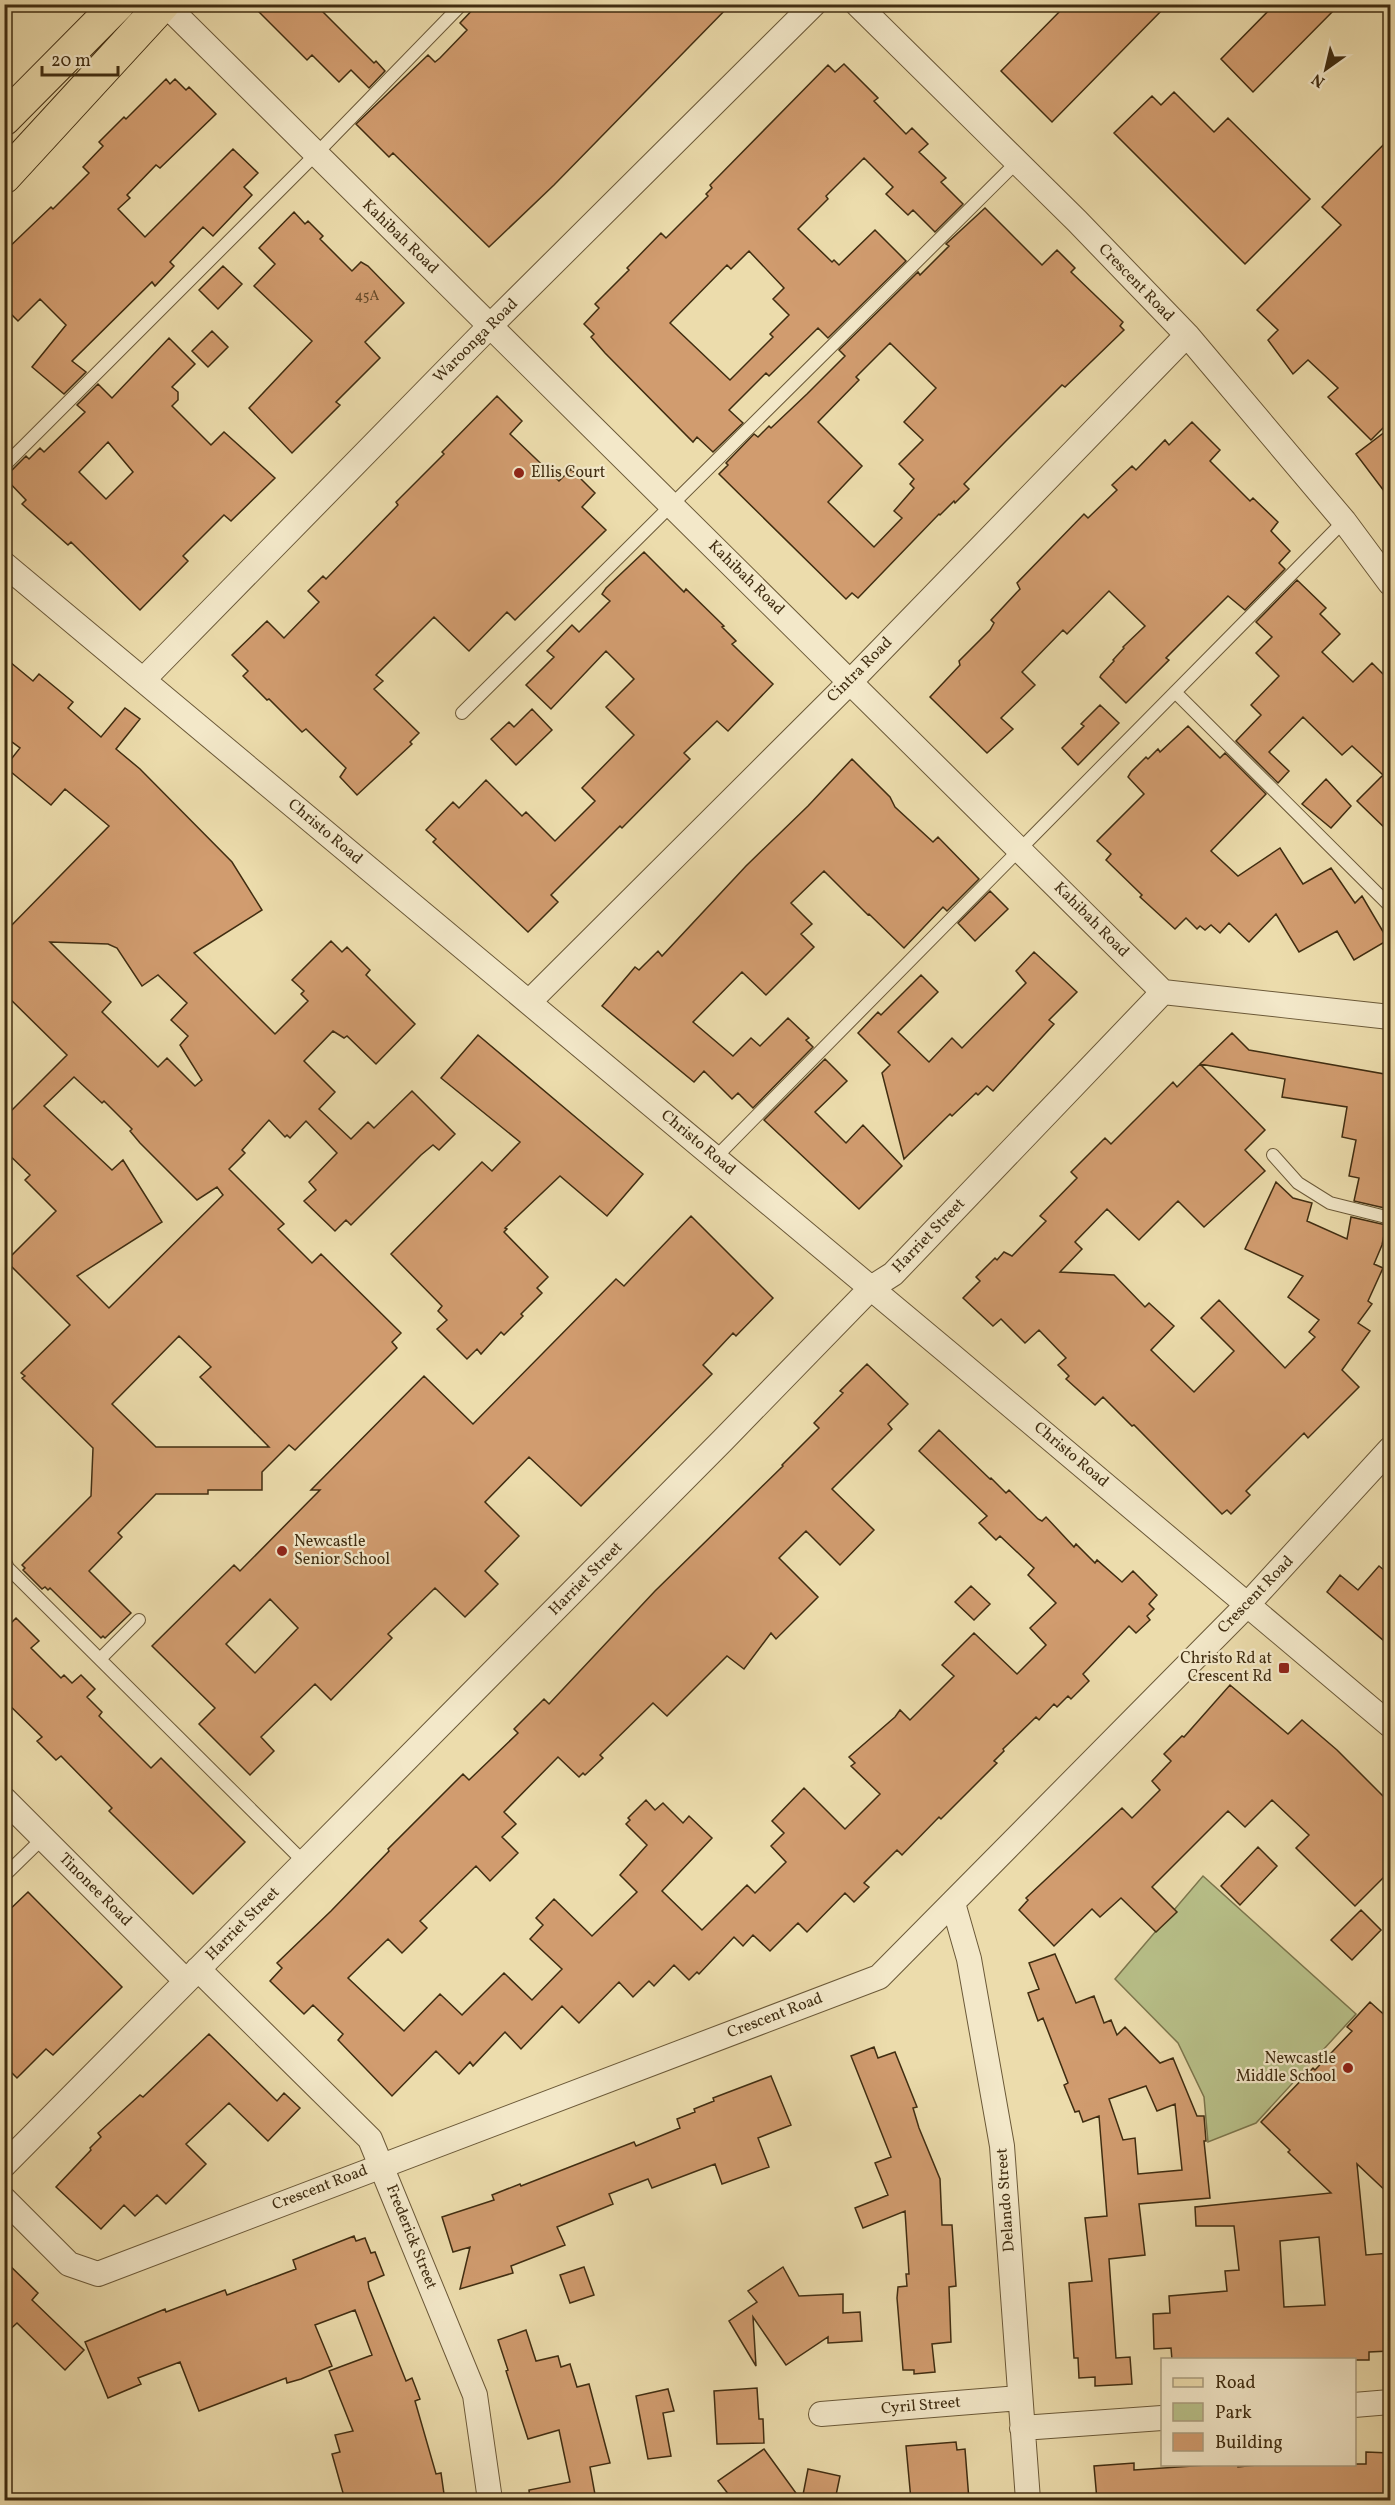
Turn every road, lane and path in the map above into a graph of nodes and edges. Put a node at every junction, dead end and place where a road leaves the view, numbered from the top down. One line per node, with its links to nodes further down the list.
1 (118, 4): 6 (main road)
2 (164, 4): 7 (street, Kahibah Road); 9 (main road)
3 (462, 4): 7 (lane)
4 (814, 4): 10 (street, Waroonga Road)
5 (857, 4): 8 (street, Crescent Road)
6 (4, 118)
7 (316, 154): 10 (street, Kahibah Road); 12 (lane)
8 (1017, 162): 11 (street, Crescent Road); 13 (lane)
9 (4, 177)
10 (490, 326): 13 (street, Kahibah Road); 17 (street, Waroonga Road)
11 (1187, 335): 14 (street, Crescent Road); 18 (street, Cintra Road)
12 (4, 466)
13 (671, 506): 18 (street, Kahibah Road); 20 (lane)
14 (1344, 521): 16 (street, Crescent Road); 19 (lane)
15 (4, 564): 17 (street, Christo Road)
16 (1390, 583)
17 (143, 680): 24 (street, Christo Road)
18 (850, 681): 21 (street, Kahibah Road); 24 (street, Cintra Road)
19 (1175, 692): 21 (lane); 22 (lane)
20 (462, 713)
21 (1020, 849): 23 (street, Kahibah Road); 27 (lane)
22 (1390, 906)
23 (1163, 992): 25 (street); 29 (street, Harriet Street)
24 (529, 1002): 27 (street, Christo Road)
25 (1390, 1017)
26 (1273, 1155): 28 (lane)
27 (715, 1158): 29 (street, Christo Road)
28 (1390, 1218)
29 (871, 1288): 32 (street, Christo Road); 38 (street, Harriet Street)
30 (1390, 1449): 32 (street, Crescent Road)
31 (4, 1559): 34 (lane)
32 (1248, 1604): 35 (street, Christo Road); 40 (street, Crescent Road)
33 (139, 1620): 34 (lane)
34 (100, 1659): 38 (lane)
35 (1390, 1725)
36 (4, 1799): 37 (street, Tinonee Road)
37 (43, 1838): 39 (lane); 41 (street, Tinonee Road)
38 (304, 1862): 41 (street, Harriet Street)
39 (4, 1876)
40 (954, 1903): 43 (street, Crescent Road); 45 (street, Delando Street)
41 (192, 1975): 42 (street, Harriet Street); 43 (street, Frederick Street)
42 (4, 2164)
43 (381, 2165): 44 (street, Crescent Road); 51 (street, Frederick Street)
44 (4, 2199)
45 (1020, 2398): 48 (street, Cyril Street); 50 (street, Delando Street)
46 (1390, 2402): 47 (street)
47 (1356, 2405)
48 (821, 2414)
49 (1161, 2418): 50 (street)
50 (1022, 2428): 52 (street, Delando Street)
51 (490, 2500)
52 (1028, 2500)

